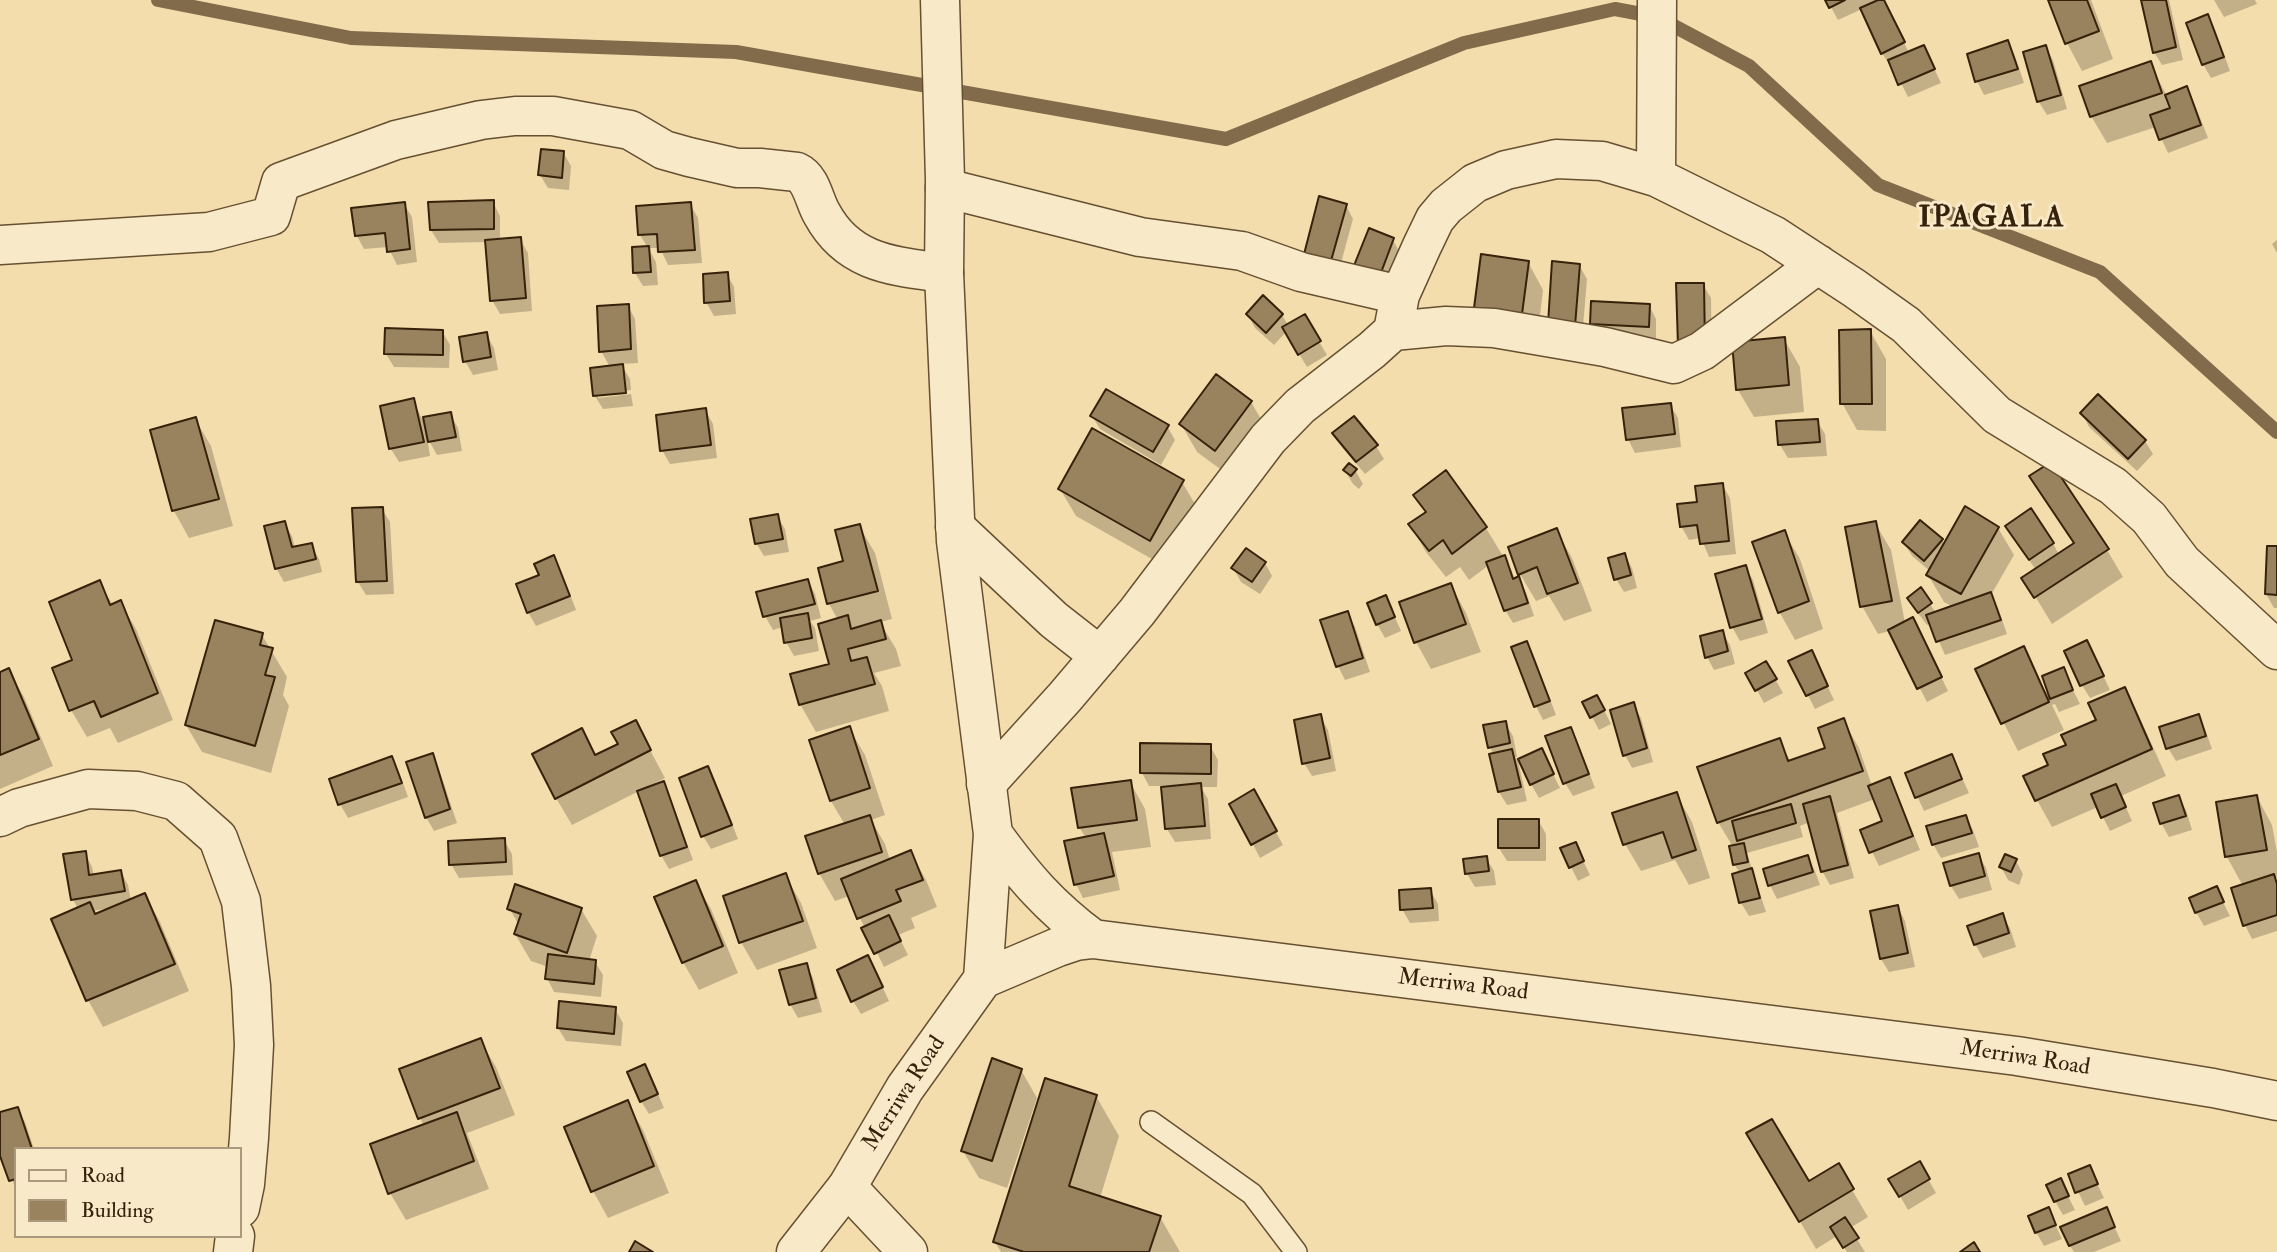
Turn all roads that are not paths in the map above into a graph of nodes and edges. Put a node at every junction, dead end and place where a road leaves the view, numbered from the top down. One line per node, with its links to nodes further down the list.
1 (940, 0): 4 (street)
2 (1657, 0): 3 (street)
3 (1656, 177): 6 (street); 8 (street)
4 (945, 184): 7 (street); 8 (street)
5 (0, 245): 7 (street)
6 (1818, 264): 9 (street); 11 (street)
7 (944, 273): 10 (street)
8 (1401, 295): 9 (street)
9 (1392, 331): 12 (street)
10 (955, 527): 12 (street); 13 (street)
11 (2277, 650)
12 (1100, 656): 13 (street)
13 (986, 784): 15 (street)
14 (0, 817): 21 (street)
15 (993, 834): 16 (street); 17 (street)
16 (1093, 939): 17 (street, Merriwa Road); 18 (street, Merriwa Road)
17 (983, 979): 20 (street, Merriwa Road)
18 (2277, 1101)
19 (1151, 1122): 24 (lane)
20 (848, 1186): 22 (street, Merriwa Road); 23 (street)
21 (242, 1198)
22 (796, 1252)
23 (908, 1252)
24 (1296, 1252)

